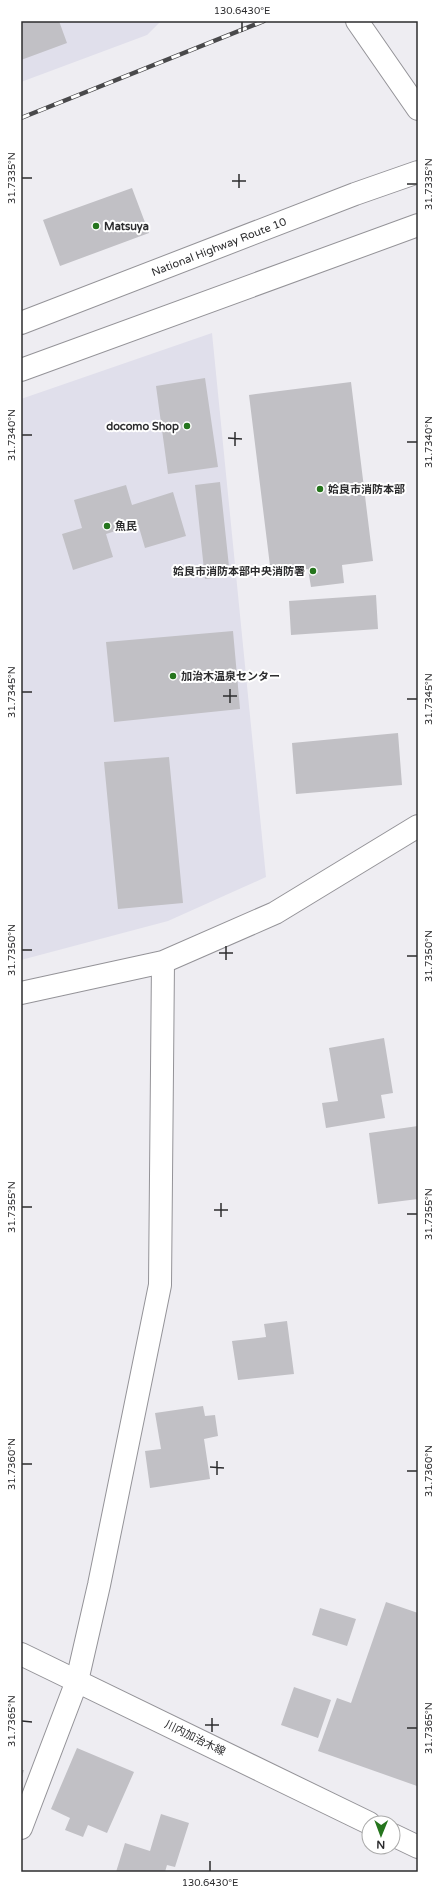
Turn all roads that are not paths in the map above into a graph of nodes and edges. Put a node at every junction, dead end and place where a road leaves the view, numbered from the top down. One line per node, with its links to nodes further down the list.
1 (357, 21): 2 (main road)
2 (418, 109)
3 (418, 172): 5 (main road, National Highway Route 10)
4 (418, 225): 6 (main road)
5 (21, 323)
6 (21, 370)
7 (418, 826): 8 (main road)
8 (164, 962): 9 (main road); 11 (main road)
9 (21, 993)
10 (21, 1654): 11 (main road, 川内加治木線)
11 (77, 1681): 12 (main road, 川内加治木線); 13 (main road)
12 (361, 1819)
13 (21, 1828)
14 (401, 1839): 15 (main road)
15 (418, 1847)

